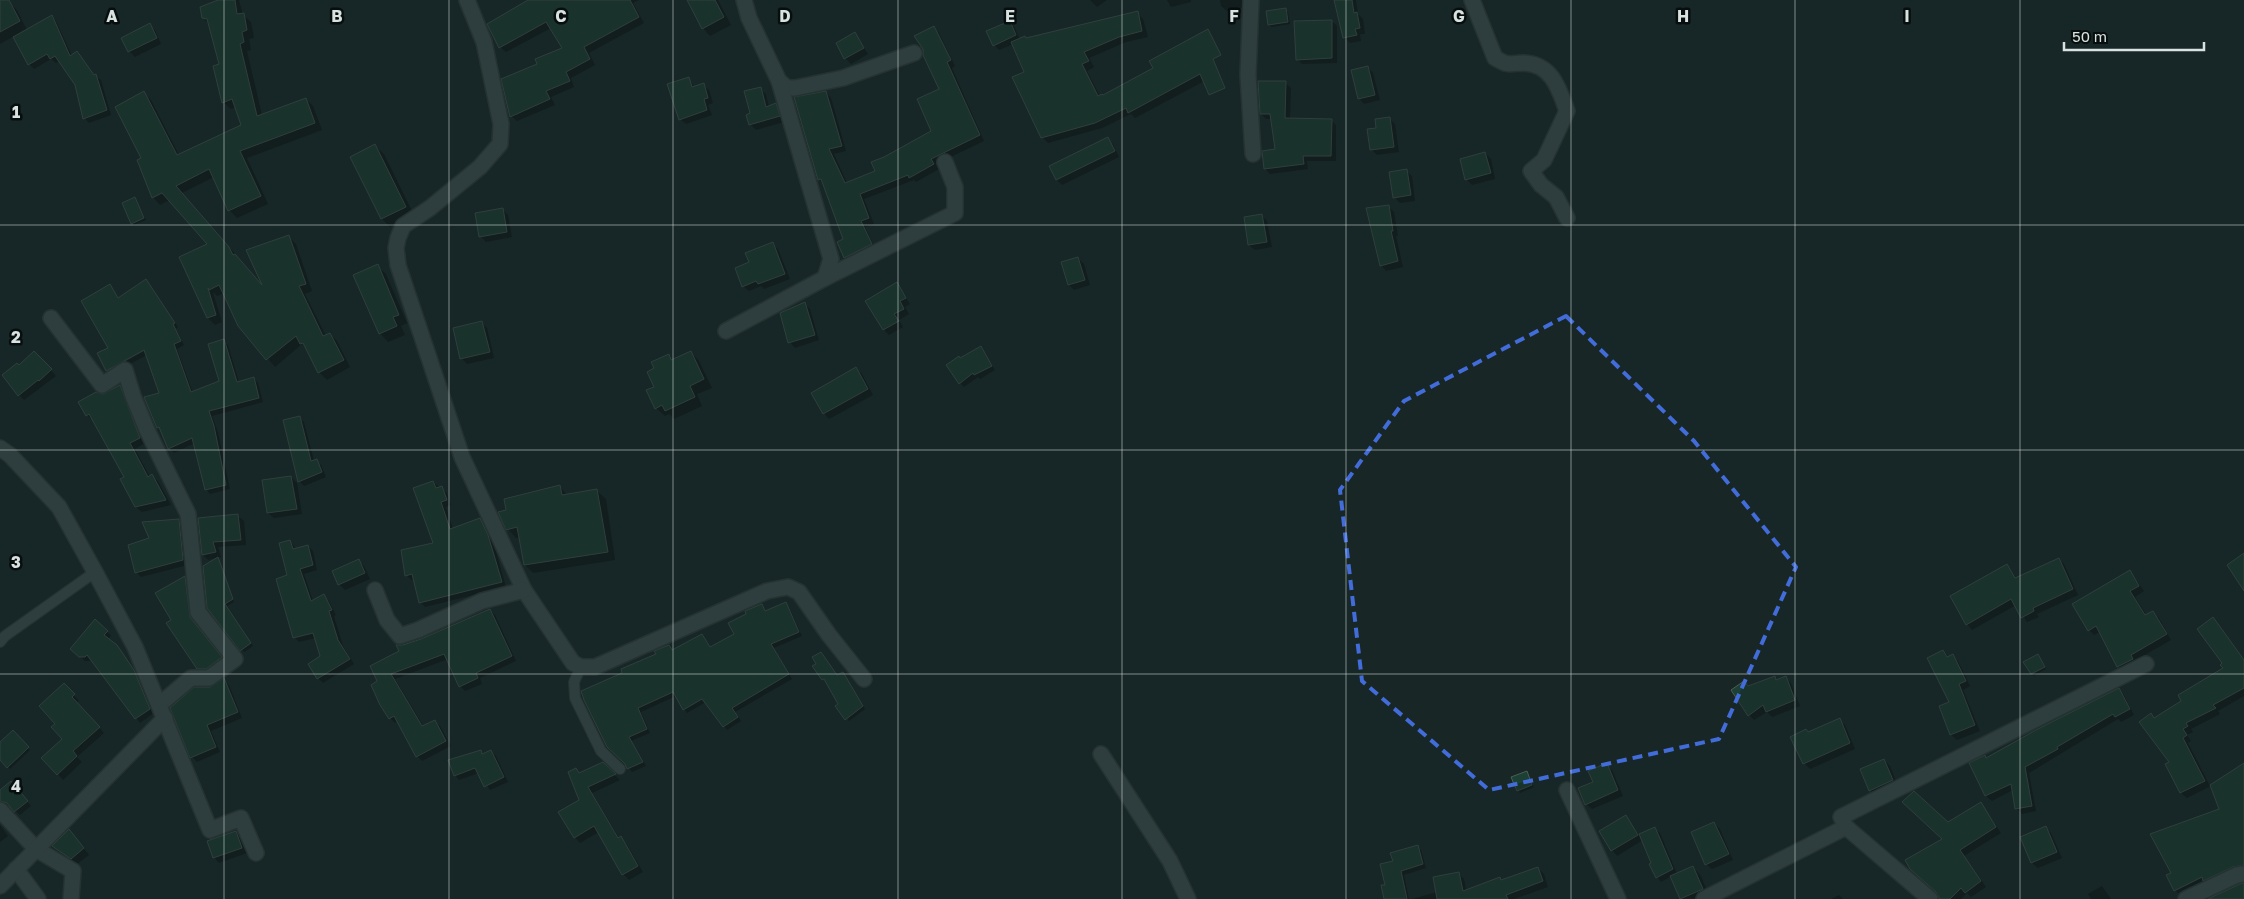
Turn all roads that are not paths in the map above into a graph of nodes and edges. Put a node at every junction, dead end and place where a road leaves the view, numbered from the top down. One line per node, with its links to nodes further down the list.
1 (467, 0): 16 (street)
2 (744, 0): 6 (street)
3 (1251, 0): 7 (street)
4 (1472, 0): 9 (street)
5 (914, 53): 6 (street)
6 (779, 82): 10 (street)
7 (1253, 154)
8 (945, 162): 10 (street)
9 (1567, 218)
10 (825, 278): 12 (street)
11 (51, 318): 21 (street)
12 (726, 331)
13 (0, 448): 14 (street)
14 (95, 572): 17 (lane); 21 (street)
15 (375, 590): 16 (street)
16 (524, 590): 19 (street)
17 (0, 642)
18 (2146, 664): 26 (street)
19 (581, 667): 20 (street); 23 (lane)
20 (864, 679)
21 (162, 711): 27 (street); 28 (street)
22 (1101, 754): 34 (street)
23 (620, 769)
24 (1567, 790): 35 (street)
25 (0, 810): 27 (street)
26 (1846, 827): 36 (street); 37 (street)
27 (36, 849): 29 (street); 33 (street)
28 (256, 853)
29 (16, 869): 31 (street); 32 (street)
30 (2244, 874): 38 (street)
31 (0, 886)
32 (38, 899)
33 (71, 899)
34 (1188, 899)
35 (1618, 899)
36 (1704, 899)
37 (1930, 899)
38 (2186, 899)

